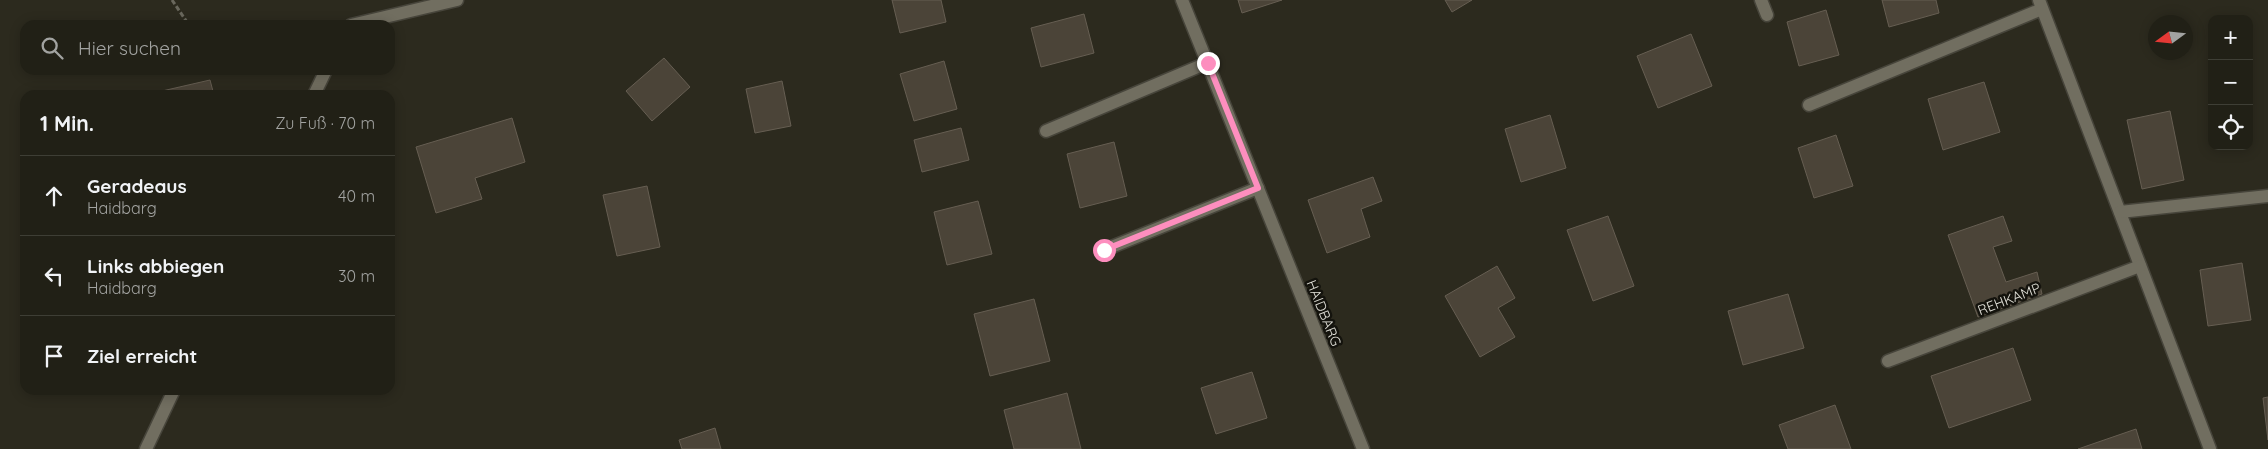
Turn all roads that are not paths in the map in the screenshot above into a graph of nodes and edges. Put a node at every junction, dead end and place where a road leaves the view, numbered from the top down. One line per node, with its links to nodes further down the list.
1 (457, 0): 6 (street)
2 (1182, 0): 7 (street, HAIDBARG)
3 (1760, 0): 5 (street)
4 (2040, 4): 10 (street); 14 (street)
5 (1767, 15)
6 (372, 20)
7 (1208, 63): 11 (street); 12 (street, HAIDBARG)
8 (324, 75): 9 (street)
9 (316, 90)
10 (1809, 105)
11 (1046, 131)
12 (1258, 188): 15 (street); 20 (street, HAIDBARG)
13 (2268, 196): 14 (street)
14 (2120, 212): 16 (street)
15 (1104, 250)
16 (2140, 266): 17 (street, REHKAMP); 21 (street)
17 (1888, 361)
18 (172, 395): 19 (street)
19 (146, 449)
20 (1363, 449)
21 (2210, 449)

